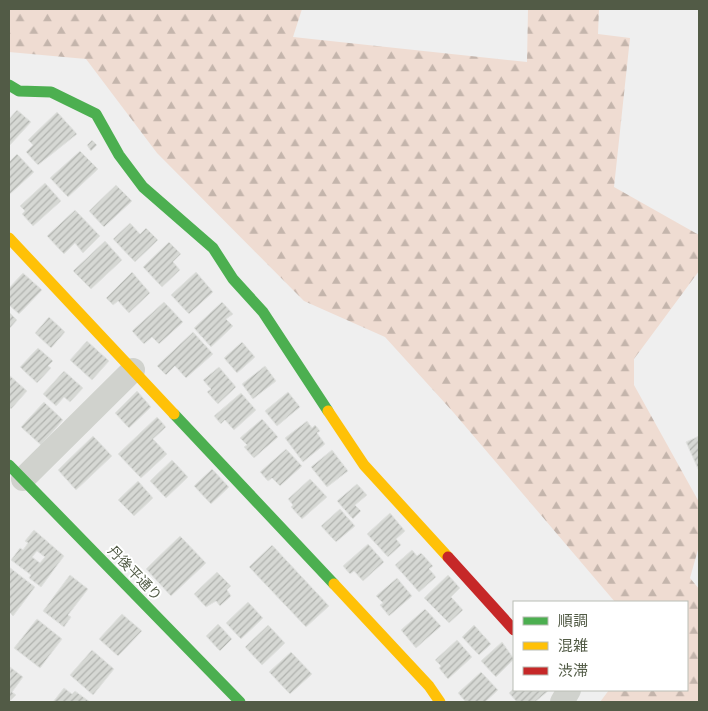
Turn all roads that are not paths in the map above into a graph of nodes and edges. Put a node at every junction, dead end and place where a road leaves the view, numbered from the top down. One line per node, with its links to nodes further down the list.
1 (9, 85): 5 (street)
2 (9, 238): 3 (street)
3 (132, 370): 4 (street); 8 (street)
4 (15, 478): 7 (street, 丹後平通り)
5 (513, 629)
6 (568, 691): 9 (street)
7 (240, 702)
8 (440, 702)
9 (562, 702)

